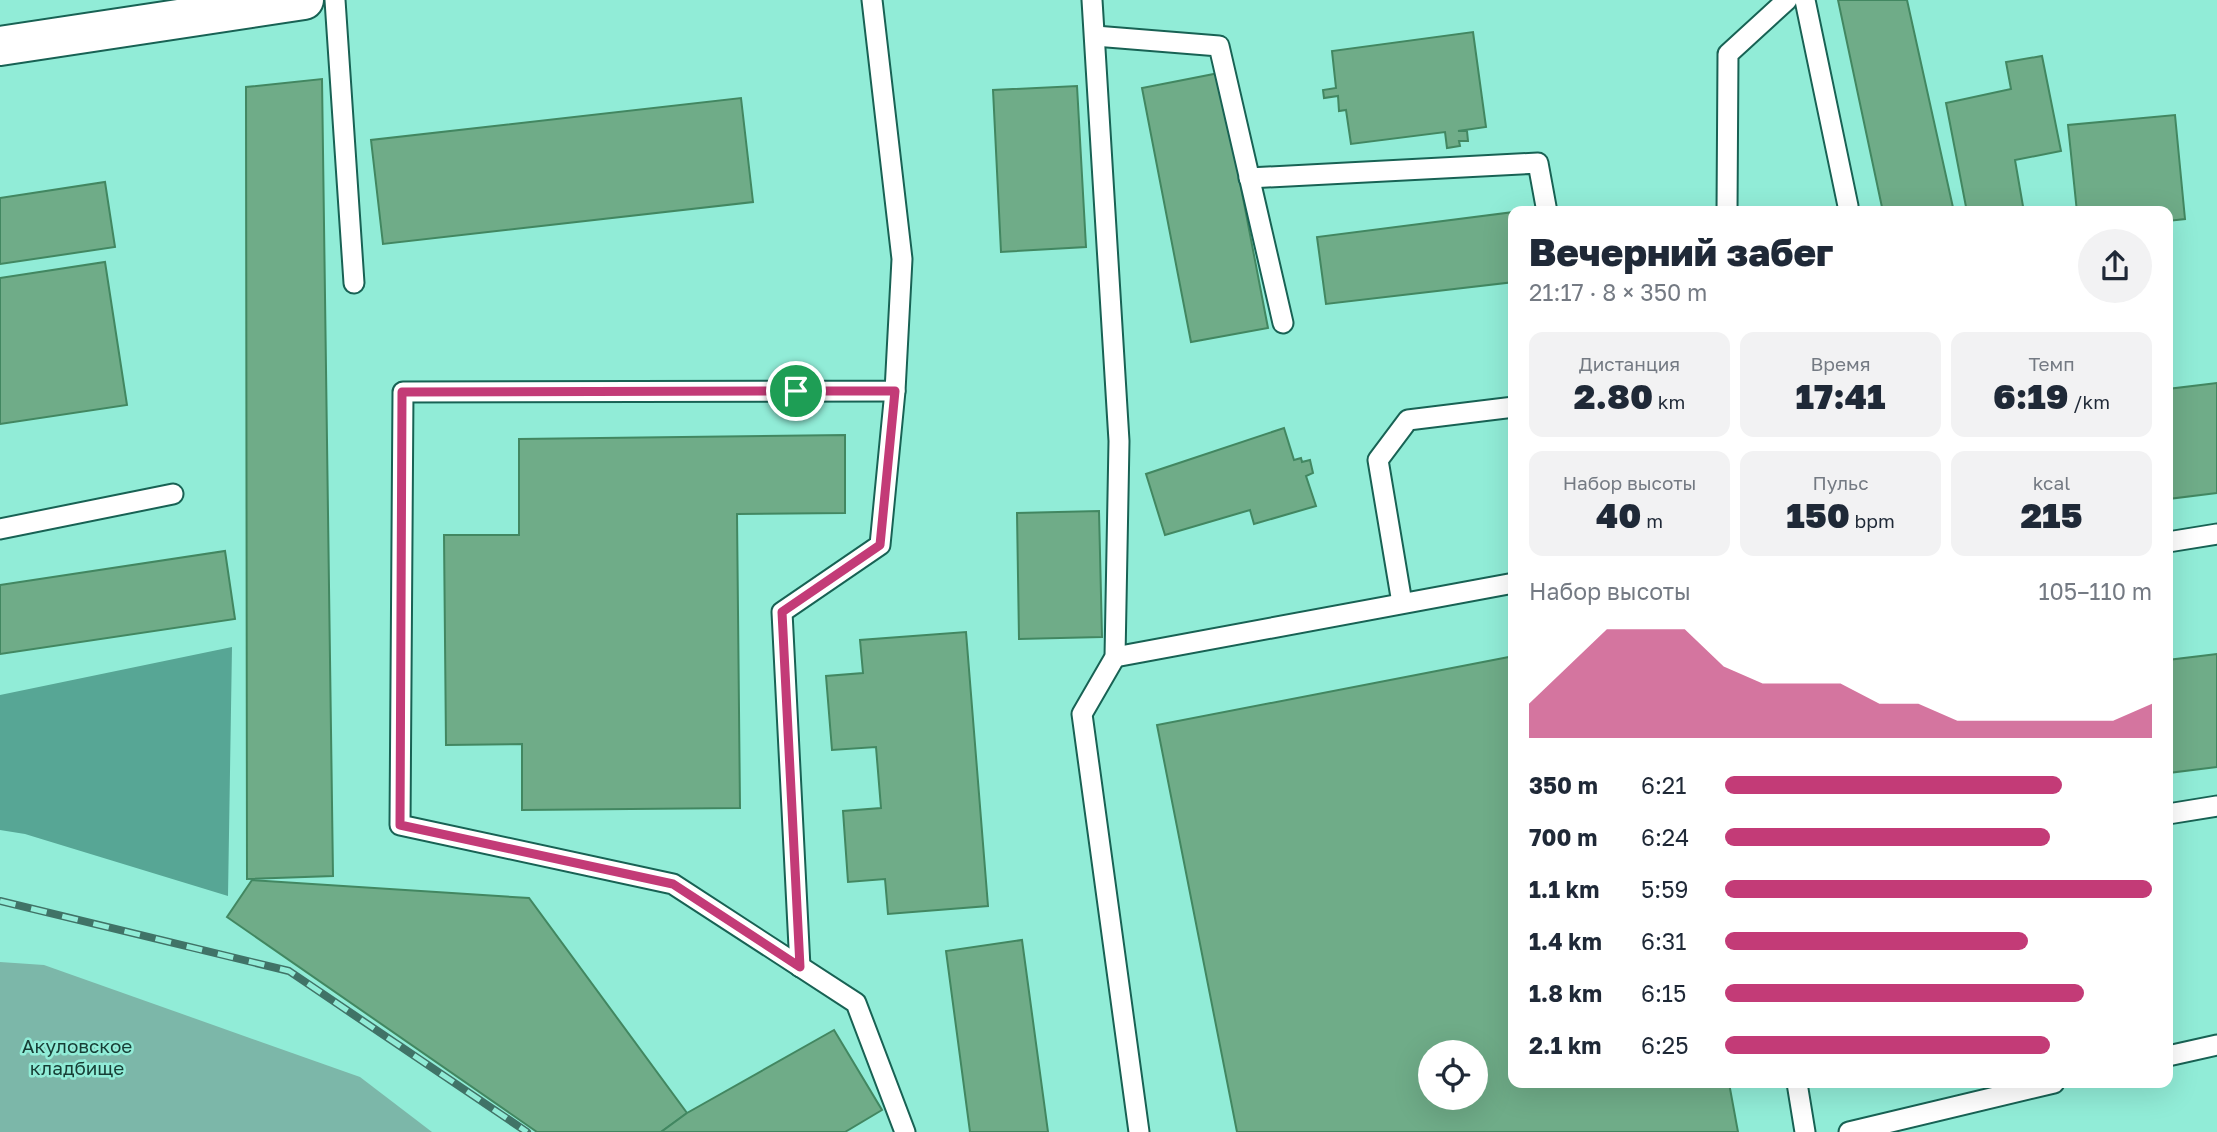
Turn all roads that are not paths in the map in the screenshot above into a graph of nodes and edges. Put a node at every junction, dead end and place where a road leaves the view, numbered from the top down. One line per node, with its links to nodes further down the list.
1 (304, 0): 8 (street)
2 (335, 0): 13 (lane)
3 (872, 0): 15 (lane)
4 (1092, 0): 7 (lane)
5 (1787, 0): 11 (lane)
6 (1805, 0): 12 (lane)
7 (1094, 36): 9 (lane); 23 (lane)
8 (0, 46)
9 (1249, 178): 10 (lane); 14 (lane)
10 (1546, 206)
11 (1727, 206)
12 (1848, 206)
13 (354, 282)
14 (1283, 323)
15 (895, 391): 26 (lane); 26 (lane)
16 (1508, 408): 22 (lane)
17 (173, 494): 18 (lane)
18 (0, 529)
19 (2217, 534): 20 (lane)
20 (2173, 541)
21 (1508, 584): 22 (lane)
22 (1402, 604): 23 (lane)
23 (1115, 657): 32 (lane)
24 (2217, 807): 25 (lane)
25 (2173, 813)
26 (800, 967): 31 (lane)
27 (2217, 1045): 28 (lane)
28 (2173, 1055)
29 (1798, 1088): 33 (lane)
30 (2033, 1088): 34 (lane)
31 (905, 1132)
32 (1139, 1132)
33 (1805, 1132)
34 (1849, 1132)

